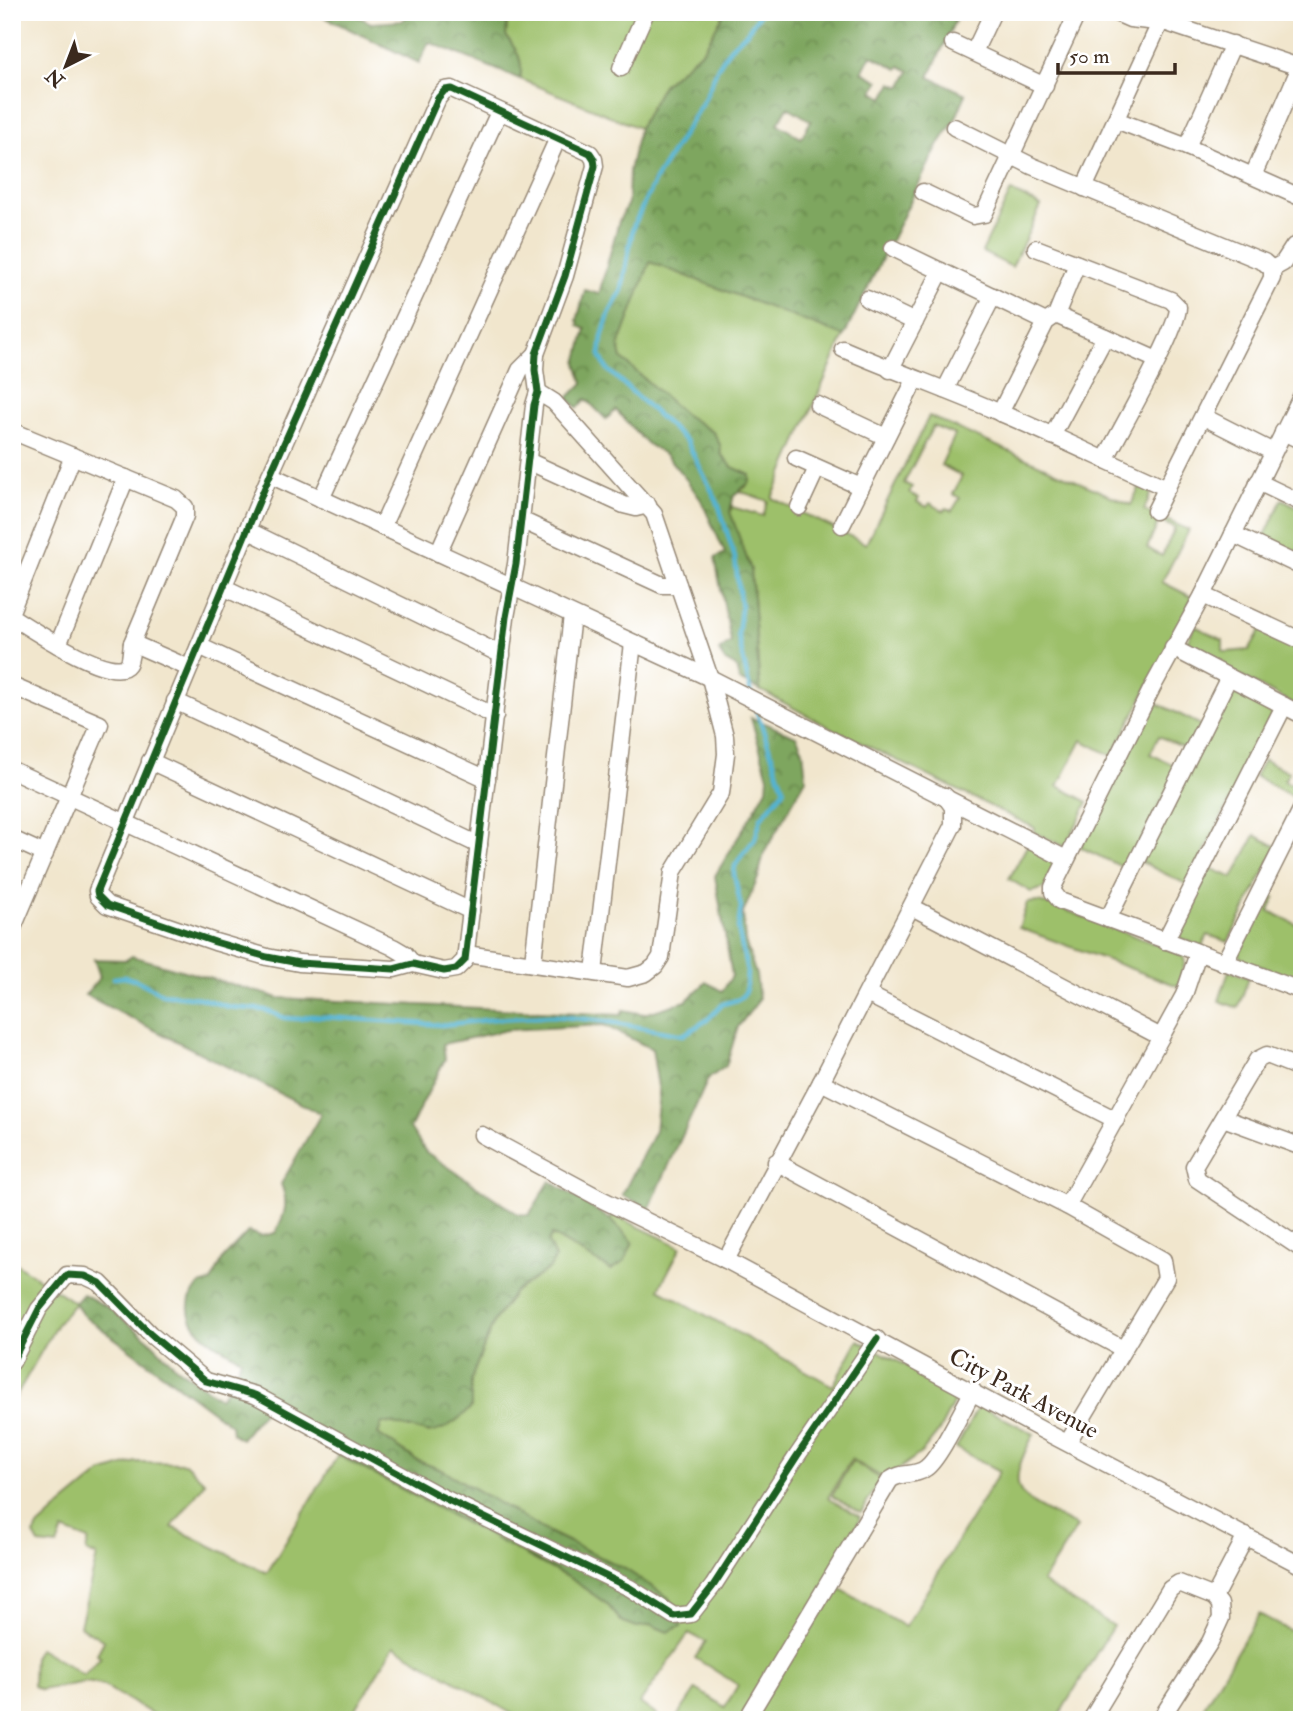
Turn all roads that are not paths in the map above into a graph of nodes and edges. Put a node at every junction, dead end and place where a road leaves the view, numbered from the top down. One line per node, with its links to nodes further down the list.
1 (646, 12): 9 (street)
2 (993, 12): 8 (street)
3 (1077, 12): 11 (street)
4 (1114, 12): 5 (street)
5 (1161, 21): 7 (street); 13 (street)
6 (953, 43): 8 (street)
7 (1233, 44): 10 (street); 16 (street)
8 (974, 52): 11 (street)
9 (621, 68)
10 (1301, 68): 18 (street)
11 (1045, 86): 17 (street)
12 (499, 112): 15 (street); 55 (street); 60 (street)
13 (1116, 120): 16 (street); 19 (street)
14 (954, 127): 17 (street)
15 (558, 138): 34 (street); 67 (street)
16 (1187, 147): 18 (street)
17 (1013, 156): 19 (street); 20 (street)
18 (1252, 176): 21 (street)
19 (1084, 188): 26 (street)
20 (923, 192)
21 (1302, 198)
22 (1293, 246): 26 (street)
23 (893, 248): 27 (street)
24 (1036, 248): 25 (street)
25 (1077, 264): 30 (street); 35 (street)
26 (1272, 269): 43 (street)
27 (941, 271): 28 (street); 31 (street)
28 (993, 296): 30 (street); 38 (street)
29 (867, 299): 31 (street)
30 (1051, 319): 32 (street); 42 (street)
31 (915, 322): 36 (street)
32 (1105, 337): 35 (street); 46 (street)
33 (843, 349): 36 (street)
34 (536, 354): 39 (street); 70 (street)
35 (1157, 360): 52 (street)
36 (890, 370): 37 (street)
37 (915, 380): 38 (street); 47 (street)
38 (946, 390): 42 (street)
39 (538, 392): 53 (street); 62 (street)
40 (1302, 395): 44 (street)
41 (818, 405): 47 (street)
42 (1000, 413): 46 (street)
43 (1204, 417): 49 (street); 59 (street)
44 (1283, 432): 48 (street); 49 (street)
45 (13, 434): 50 (street)
46 (1052, 436): 52 (street)
47 (886, 437): 58 (street)
48 (1302, 441)
49 (1273, 453): 57 (street)
50 (73, 456): 56 (street); 76 (street)
51 (796, 458): 54 (street)
52 (1105, 460): 59 (street)
53 (528, 461): 62 (street); 65 (street)
54 (817, 468): 58 (street); 63 (street)
55 (270, 475): 60 (street); 68 (street)
56 (125, 478): 80 (street); 82 (street)
57 (1258, 482): 61 (street); 69 (street)
58 (861, 487): 66 (street)
59 (1167, 488): 64 (street)
60 (321, 499): 67 (street)
61 (1302, 503)
62 (648, 505): 72 (street)
63 (799, 506)
64 (1155, 511)
65 (521, 520): 72 (street); 74 (street)
66 (842, 525)
67 (382, 527): 70 (street)
68 (247, 530): 73 (street); 85 (street)
69 (1233, 534): 71 (street); 75 (street)
70 (438, 553): 74 (street)
71 (1302, 567)
72 (678, 585): 88 (street)
73 (223, 587): 83 (street); 93 (street)
74 (512, 587): 77 (street); 85 (street)
75 (1203, 595): 79 (street); 84 (street)
76 (12, 609)
77 (572, 615): 81 (street); 112 (street)
78 (12, 617): 82 (street)
79 (1302, 641)
80 (132, 643): 82 (street); 86 (street)
81 (633, 643): 88 (street); 115 (street)
82 (58, 645)
83 (199, 646): 86 (street); 96 (street)
84 (1173, 648): 87 (street); 104 (street)
85 (502, 655): 93 (street)
86 (189, 668): 90 (street)
87 (1229, 677): 91 (street); 107 (street)
88 (710, 678): 97 (street); 115 (street)
89 (12, 686): 98 (street)
90 (176, 701): 94 (street); 102 (street)
91 (1284, 706): 92 (street); 109 (street)
92 (1302, 715)
93 (495, 716): 96 (street)
94 (150, 761): 100 (street); 106 (street)
95 (12, 770): 98 (street)
96 (487, 779): 102 (street)
97 (943, 795): 104 (street); 105 (street)
98 (70, 796): 100 (street); 103 (street)
99 (1302, 808): 113 (street)
100 (125, 823): 114 (street); 114 (street)
101 (12, 839): 103 (street)
102 (479, 845): 106 (street)
103 (45, 854): 108 (street)
104 (1066, 859): 107 (street)
105 (912, 907): 117 (street); 118 (street)
106 (471, 911): 111 (street)
107 (1108, 919): 109 (street)
108 (14, 920)
109 (1165, 941): 110 (street)
110 (1198, 953): 113 (street); 118 (street)
111 (466, 954): 112 (street); 114 (street)
112 (533, 962): 115 (street)
113 (1224, 962): 116 (street)
114 (413, 964)
115 (594, 972)
116 (1302, 991)
117 (867, 994): 120 (street); 122 (street)
118 (1161, 1037): 122 (street)
119 (1302, 1069): 121 (street)
120 (821, 1082): 125 (street); 126 (street)
121 (1223, 1118): 124 (street); 127 (street)
122 (1116, 1120): 126 (street)
123 (482, 1135): 128 (street, City Park Avenue)
124 (1302, 1147)
125 (776, 1162): 128 (street); 130 (street)
126 (1067, 1206): 130 (street)
127 (1302, 1249)
128 (726, 1260): 129 (street, City Park Avenue)
129 (877, 1339): 131 (street); 132 (street, City Park Avenue)
130 (1123, 1349): 133 (street)
131 (12, 1362)
132 (973, 1391): 133 (street, City Park Avenue); 137 (street)
133 (1068, 1442): 134 (street, City Park Avenue)
134 (1245, 1536): 135 (street, City Park Avenue); 136 (street)
135 (1302, 1566)
136 (1214, 1597): 138 (street); 139 (street)
137 (751, 1712)
138 (1091, 1720)
139 (1160, 1720)

